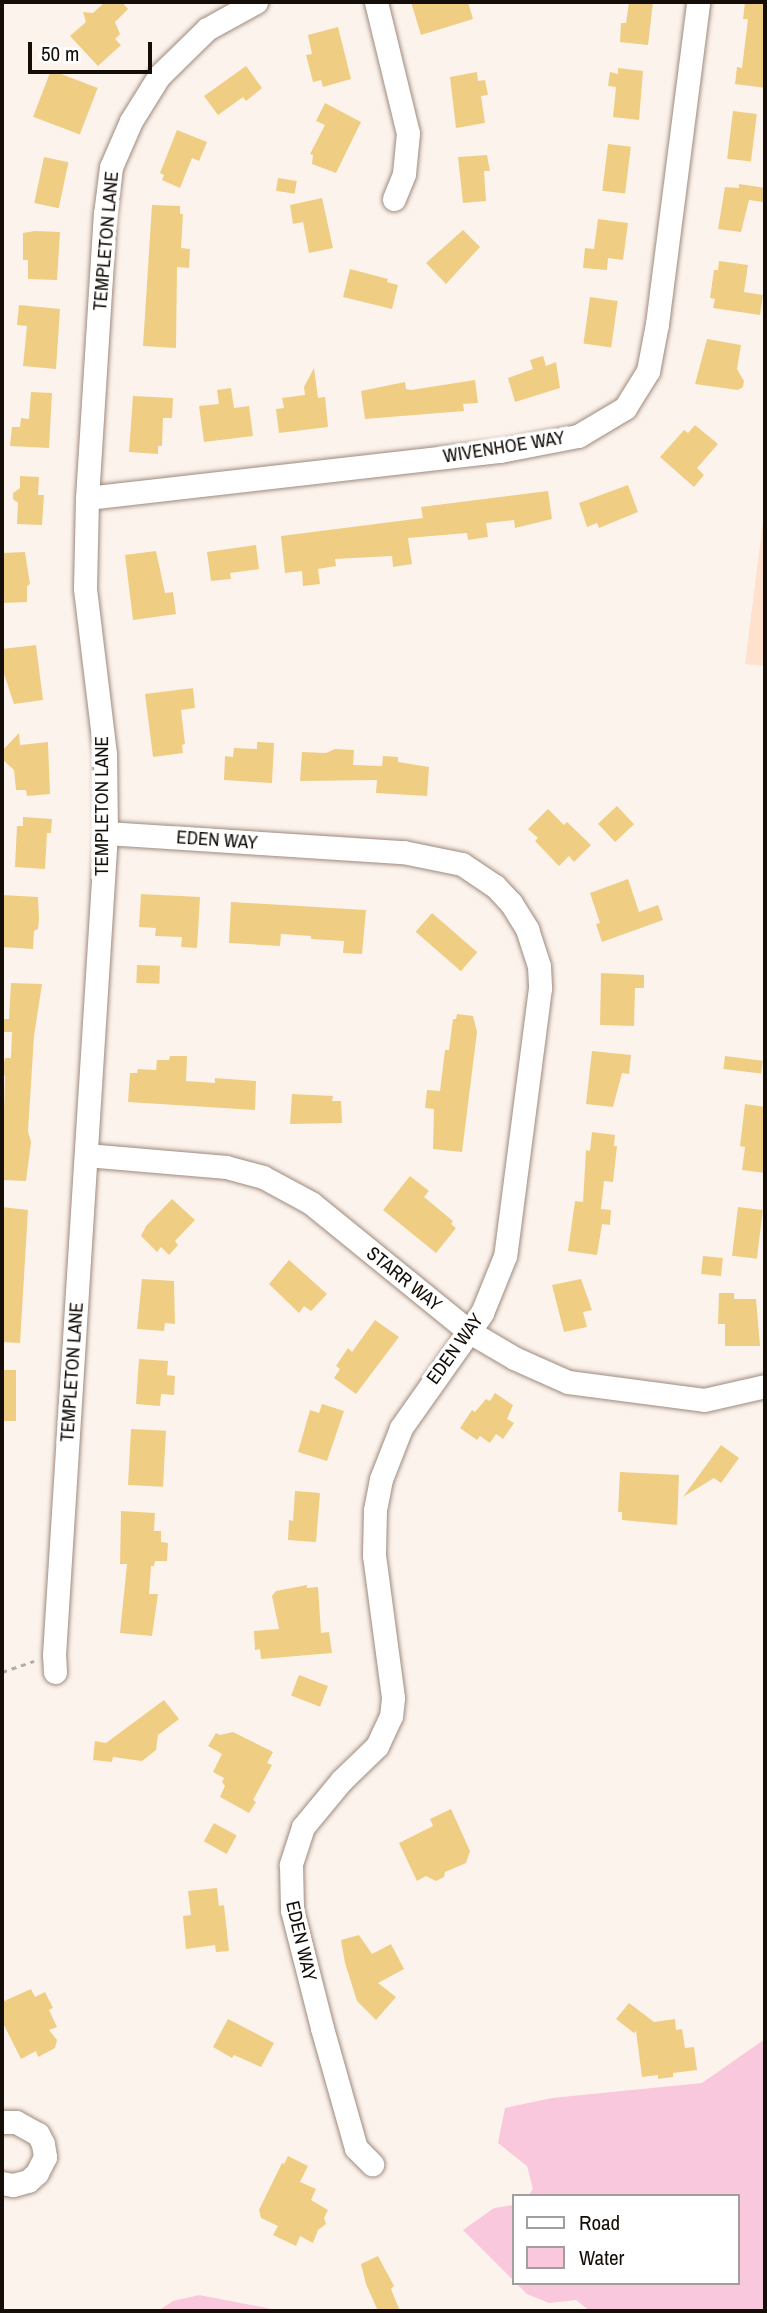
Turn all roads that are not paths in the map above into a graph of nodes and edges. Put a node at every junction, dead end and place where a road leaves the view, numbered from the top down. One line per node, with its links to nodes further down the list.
1 (256, 2): 5 (street, TEMPLETON LANE)
2 (376, 2): 4 (street)
3 (698, 2): 5 (street, WIVENHOE WAY)
4 (394, 199)
5 (88, 498): 6 (street, TEMPLETON LANE)
6 (106, 833): 7 (street, TEMPLETON LANE); 8 (street, EDEN WAY)
7 (86, 1155): 8 (street, STARR WAY); 10 (street, TEMPLETON LANE)
8 (470, 1332): 9 (street, STARR WAY); 12 (street, EDEN WAY)
9 (765, 1387)
10 (54, 1663)
11 (2, 2122): 13 (street)
12 (372, 2164)
13 (7, 2184)

